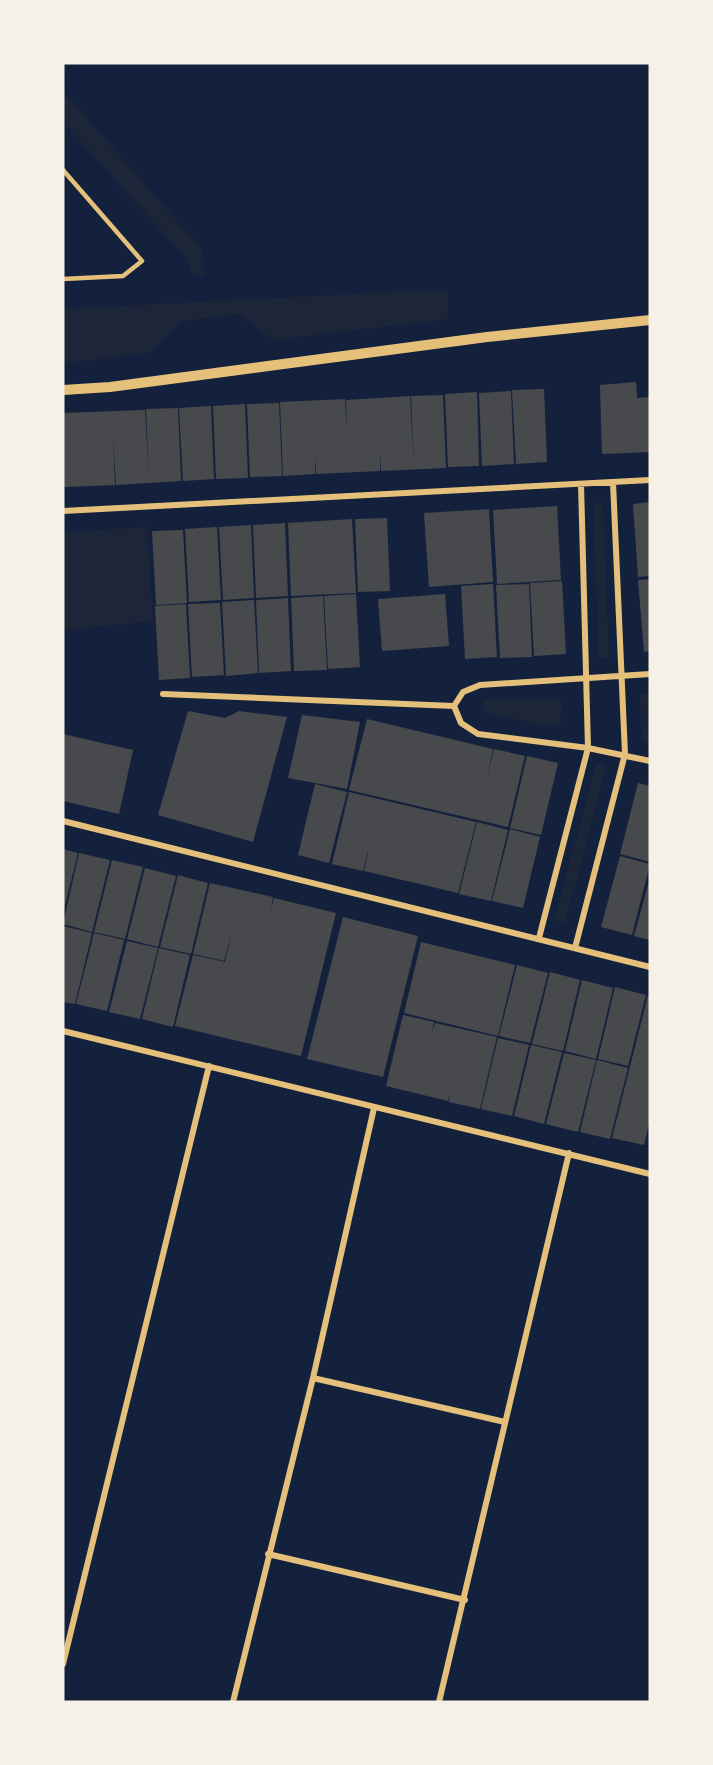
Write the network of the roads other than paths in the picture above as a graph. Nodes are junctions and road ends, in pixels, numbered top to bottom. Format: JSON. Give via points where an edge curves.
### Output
{"nodes":[{"id":1,"x":63,"y":170,"type":"edge"},
{"id":2,"x":63,"y":279,"type":"edge"},
{"id":3,"x":650,"y":320,"type":"edge"},
{"id":4,"x":63,"y":390,"type":"edge"},
{"id":5,"x":650,"y":480,"type":"edge"},
{"id":6,"x":613,"y":482,"type":"junction"},
{"id":7,"x":581,"y":484,"type":"junction"},
{"id":8,"x":63,"y":511,"type":"edge"},
{"id":9,"x":650,"y":674,"type":"edge"},
{"id":10,"x":622,"y":676,"type":"junction"},
{"id":11,"x":587,"y":677,"type":"junction"},
{"id":12,"x":163,"y":694,"type":"dead end"},
{"id":13,"x":454,"y":706,"type":"junction"},
{"id":14,"x":588,"y":748,"type":"junction"},
{"id":15,"x":625,"y":754,"type":"junction"},
{"id":16,"x":650,"y":760,"type":"edge"},
{"id":17,"x":63,"y":821,"type":"edge"},
{"id":18,"x":539,"y":938,"type":"junction"},
{"id":19,"x":575,"y":948,"type":"junction"},
{"id":20,"x":650,"y":967,"type":"edge"},
{"id":21,"x":63,"y":1031,"type":"edge"},
{"id":22,"x":209,"y":1066,"type":"junction"},
{"id":23,"x":374,"y":1108,"type":"junction"},
{"id":24,"x":569,"y":1153,"type":"junction"},
{"id":25,"x":650,"y":1174,"type":"edge"},
{"id":26,"x":313,"y":1378,"type":"junction"},
{"id":27,"x":505,"y":1422,"type":"junction"},
{"id":28,"x":268,"y":1554,"type":"junction"},
{"id":29,"x":465,"y":1600,"type":"junction"},
{"id":30,"x":63,"y":1664,"type":"edge"},
{"id":31,"x":233,"y":1702,"type":"edge"},
{"id":32,"x":439,"y":1702,"type":"edge"}],
"edges":[{"from":1,"to":2,"type":"lane","via":[[142,261],[123,276]]},
{"from":3,"to":4,"type":"street","via":[[487,337],[122,386]]},
{"from":5,"to":6,"type":"street"},
{"from":6,"to":7,"type":"street"},
{"from":6,"to":10,"type":"street"},
{"from":7,"to":8,"type":"street"},
{"from":7,"to":11,"type":"street"},
{"from":9,"to":10,"type":"street"},
{"from":10,"to":11,"type":"street"},
{"from":10,"to":15,"type":"street"},
{"from":11,"to":13,"type":"street","via":[[480,685],[463,692]]},
{"from":11,"to":14,"type":"street"},
{"from":12,"to":13,"type":"street"},
{"from":13,"to":14,"type":"street","via":[[461,723],[478,734]]},
{"from":14,"to":15,"type":"street"},
{"from":14,"to":18,"type":"street"},
{"from":15,"to":16,"type":"street"},
{"from":15,"to":19,"type":"street"},
{"from":17,"to":18,"type":"street"},
{"from":18,"to":19,"type":"street"},
{"from":19,"to":20,"type":"street"},
{"from":21,"to":22,"type":"street"},
{"from":22,"to":23,"type":"street"},
{"from":22,"to":30,"type":"street"},
{"from":23,"to":24,"type":"street"},
{"from":23,"to":26,"type":"street"},
{"from":24,"to":25,"type":"street"},
{"from":24,"to":27,"type":"street"},
{"from":26,"to":27,"type":"street"},
{"from":26,"to":28,"type":"street"},
{"from":27,"to":29,"type":"street"},
{"from":28,"to":29,"type":"street"},
{"from":28,"to":31,"type":"street"},
{"from":29,"to":32,"type":"street"}]}
